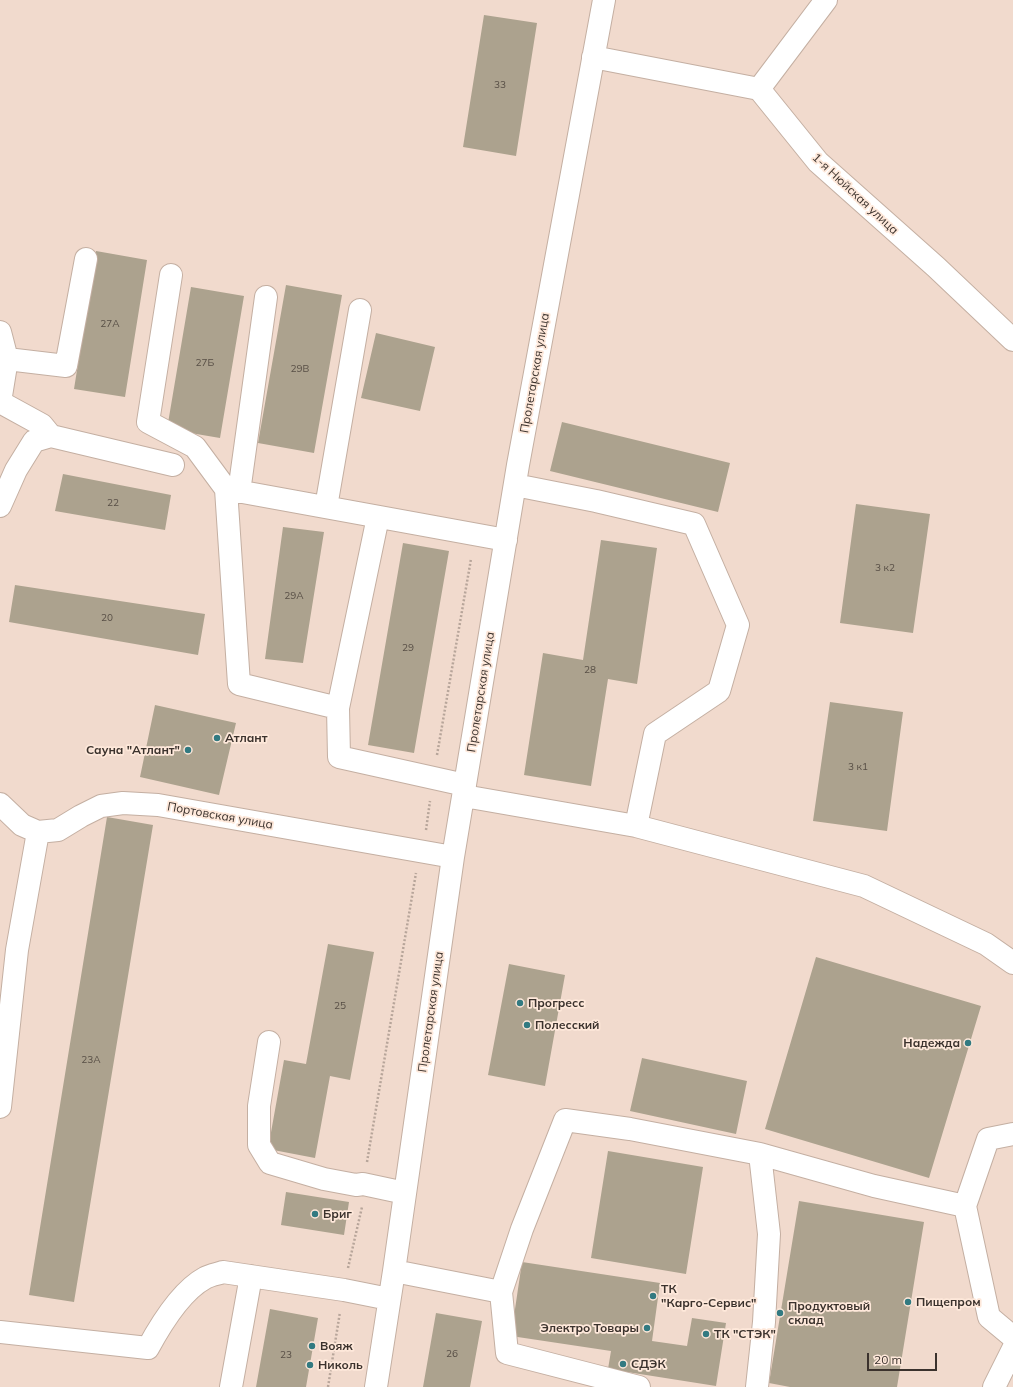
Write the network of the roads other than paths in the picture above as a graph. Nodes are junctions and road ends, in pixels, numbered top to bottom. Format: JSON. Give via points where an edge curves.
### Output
{"nodes":[{"id":1,"x":601,"y":0,"type":"edge"},
{"id":2,"x":826,"y":0,"type":"edge"},
{"id":3,"x":593,"y":57,"type":"junction"},
{"id":4,"x":759,"y":89,"type":"junction"},
{"id":5,"x":86,"y":260,"type":"dead end"},
{"id":6,"x":170,"y":275,"type":"dead end"},
{"id":7,"x":266,"y":297,"type":"dead end"},
{"id":8,"x":360,"y":310,"type":"dead end"},
{"id":9,"x":0,"y":332,"type":"edge"},
{"id":10,"x":1013,"y":340,"type":"edge"},
{"id":11,"x":7,"y":359,"type":"junction"},
{"id":12,"x":0,"y":402,"type":"edge"},
{"id":13,"x":51,"y":436,"type":"junction"},
{"id":14,"x":173,"y":465,"type":"dead end"},
{"id":15,"x":515,"y":485,"type":"junction"},
{"id":16,"x":233,"y":490,"type":"junction"},
{"id":17,"x":0,"y":506,"type":"edge"},
{"id":18,"x":326,"y":507,"type":"junction"},
{"id":19,"x":378,"y":517,"type":"junction"},
{"id":20,"x":506,"y":540,"type":"junction"},
{"id":21,"x":338,"y":708,"type":"junction"},
{"id":22,"x":464,"y":791,"type":"junction"},
{"id":23,"x":0,"y":804,"type":"edge"},
{"id":24,"x":636,"y":826,"type":"junction"},
{"id":25,"x":38,"y":832,"type":"junction"},
{"id":26,"x":453,"y":858,"type":"junction"},
{"id":27,"x":1013,"y":963,"type":"edge"},
{"id":28,"x":269,"y":1042,"type":"dead end"},
{"id":29,"x":0,"y":1107,"type":"edge"},
{"id":30,"x":1013,"y":1134,"type":"edge"},
{"id":31,"x":760,"y":1154,"type":"junction"},
{"id":32,"x":405,"y":1193,"type":"junction"},
{"id":33,"x":965,"y":1206,"type":"junction"},
{"id":34,"x":394,"y":1271,"type":"junction"},
{"id":35,"x":250,"y":1276,"type":"junction"},
{"id":36,"x":501,"y":1292,"type":"junction"},
{"id":37,"x":389,"y":1299,"type":"junction"},
{"id":38,"x":0,"y":1332,"type":"edge"},
{"id":39,"x":1013,"y":1337,"type":"edge"},
{"id":40,"x":1013,"y":1349,"type":"edge"},
{"id":41,"x":231,"y":1387,"type":"edge"},
{"id":42,"x":376,"y":1387,"type":"edge"},
{"id":43,"x":639,"y":1387,"type":"edge"},
{"id":44,"x":757,"y":1387,"type":"edge"},
{"id":45,"x":994,"y":1387,"type":"edge"}],
"edges":[{"from":1,"to":3,"type":"street","name":"Пролетарская улица"},
{"from":2,"to":4,"type":"street"},
{"from":3,"to":4,"type":"street"},
{"from":3,"to":15,"type":"street","name":"Пролетарская улица"},
{"from":4,"to":10,"type":"street","name":"1-я Нюйская улица","via":[[818,162],[936,267]]},
{"from":5,"to":11,"type":"street","via":[[66,366]]},
{"from":6,"to":16,"type":"street","via":[[148,422],[195,447]]},
{"from":7,"to":16,"type":"street"},
{"from":8,"to":18,"type":"street"},
{"from":9,"to":11,"type":"street"},
{"from":11,"to":12,"type":"street"},
{"from":12,"to":13,"type":"street","via":[[42,425]]},
{"from":13,"to":14,"type":"street"},
{"from":13,"to":17,"type":"street","via":[[34,441],[16,470]]},
{"from":15,"to":20,"type":"street","name":"Пролетарская улица"},
{"from":15,"to":24,"type":"street","via":[[694,524],[738,625],[719,691],[655,734]]},
{"from":16,"to":18,"type":"street"},
{"from":16,"to":21,"type":"street","via":[[239,684]]},
{"from":18,"to":19,"type":"street"},
{"from":19,"to":20,"type":"street"},
{"from":19,"to":21,"type":"street"},
{"from":20,"to":22,"type":"street","name":"Пролетарская улица"},
{"from":21,"to":22,"type":"street","via":[[339,756],[433,778]]},
{"from":22,"to":24,"type":"street"},
{"from":22,"to":26,"type":"street","name":"Пролетарская улица"},
{"from":23,"to":25,"type":"street","via":[[22,825]]},
{"from":24,"to":27,"type":"street","via":[[864,886],[986,944]]},
{"from":25,"to":26,"type":"street","name":"Портовская улица","via":[[58,830],[101,806],[123,803],[158,805]]},
{"from":25,"to":29,"type":"street","via":[[17,950]]},
{"from":26,"to":32,"type":"street","name":"Пролетарская улица"},
{"from":28,"to":32,"type":"street","via":[[259,1106],[259,1145],[270,1163],[324,1179]]},
{"from":30,"to":33,"type":"street","via":[[988,1139]]},
{"from":31,"to":33,"type":"street","via":[[874,1186]]},
{"from":31,"to":36,"type":"street","via":[[630,1129],[565,1120],[522,1229]]},
{"from":31,"to":44,"type":"street","via":[[769,1234]]},
{"from":32,"to":34,"type":"street","name":"Пролетарская улица"},
{"from":33,"to":39,"type":"street","via":[[989,1317]]},
{"from":34,"to":36,"type":"street"},
{"from":34,"to":37,"type":"street","name":"Пролетарская улица"},
{"from":35,"to":37,"type":"street"},
{"from":35,"to":38,"type":"street","via":[[223,1272],[205,1278],[182,1296],[148,1348]]},
{"from":35,"to":41,"type":"street"},
{"from":36,"to":43,"type":"street","via":[[507,1353]]},
{"from":37,"to":42,"type":"street","name":"Пролетарская улица"},
{"from":40,"to":45,"type":"street"}]}
